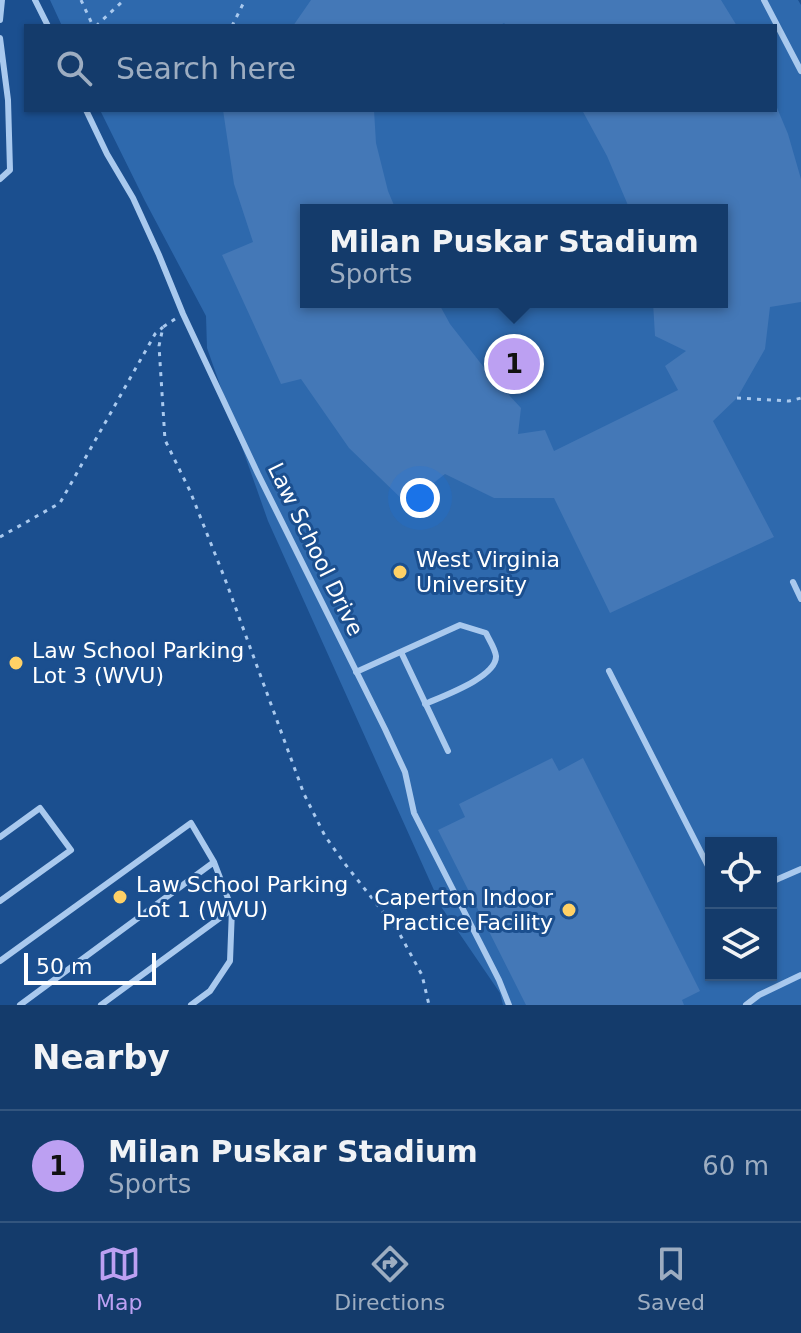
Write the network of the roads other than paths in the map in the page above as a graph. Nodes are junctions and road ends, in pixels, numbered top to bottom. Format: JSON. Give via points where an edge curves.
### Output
{"nodes":[{"id":1,"x":2,"y":0,"type":"edge"},
{"id":2,"x":35,"y":0,"type":"edge"},
{"id":3,"x":764,"y":0,"type":"edge"},
{"id":4,"x":0,"y":20,"type":"edge"},
{"id":5,"x":47,"y":24,"type":"edge"},
{"id":6,"x":777,"y":24,"type":"edge"},
{"id":7,"x":777,"y":25,"type":"edge"},
{"id":8,"x":0,"y":38,"type":"edge"},
{"id":9,"x":801,"y":71,"type":"edge"},
{"id":10,"x":87,"y":112,"type":"edge"},
{"id":11,"x":0,"y":179,"type":"edge"},
{"id":12,"x":793,"y":582,"type":"dead end"},
{"id":13,"x":801,"y":599,"type":"edge"},
{"id":14,"x":401,"y":652,"type":"junction"},
{"id":15,"x":609,"y":671,"type":"dead end"},
{"id":16,"x":356,"y":672,"type":"junction"},
{"id":17,"x":425,"y":704,"type":"junction"},
{"id":18,"x":448,"y":751,"type":"dead end"},
{"id":19,"x":0,"y":837,"type":"edge"},
{"id":20,"x":705,"y":860,"type":"edge"},
{"id":21,"x":214,"y":862,"type":"junction"},
{"id":22,"x":801,"y":869,"type":"edge"},
{"id":23,"x":777,"y":879,"type":"edge"},
{"id":24,"x":0,"y":901,"type":"edge"},
{"id":25,"x":232,"y":909,"type":"junction"},
{"id":26,"x":0,"y":961,"type":"edge"},
{"id":27,"x":801,"y":975,"type":"edge"},
{"id":28,"x":20,"y":1005,"type":"edge"},
{"id":29,"x":101,"y":1005,"type":"edge"},
{"id":30,"x":191,"y":1005,"type":"edge"},
{"id":31,"x":509,"y":1005,"type":"edge"},
{"id":32,"x":746,"y":1005,"type":"edge"}],
"edges":[{"from":1,"to":4,"type":"lane"},
{"from":2,"to":5,"type":"lane"},
{"from":3,"to":6,"type":"lane"},
{"from":7,"to":9,"type":"lane"},
{"from":8,"to":11,"type":"lane","via":[[10,170]]},
{"from":10,"to":16,"type":"lane","name":"Law School Drive","via":[[133,198],[258,474]]},
{"from":12,"to":13,"type":"lane"},
{"from":14,"to":16,"type":"lane"},
{"from":14,"to":17,"type":"lane"},
{"from":14,"to":17,"type":"lane","via":[[460,625],[486,633],[496,653],[485,675]]},
{"from":15,"to":20,"type":"lane"},
{"from":16,"to":31,"type":"lane","name":"Law School Drive","via":[[405,772],[414,813]]},
{"from":17,"to":18,"type":"lane"},
{"from":19,"to":24,"type":"lane","via":[[40,808],[71,850]]},
{"from":21,"to":25,"type":"lane"},
{"from":21,"to":26,"type":"lane","via":[[191,823]]},
{"from":21,"to":28,"type":"lane"},
{"from":22,"to":23,"type":"lane"},
{"from":25,"to":29,"type":"lane"},
{"from":25,"to":30,"type":"lane","via":[[230,961],[210,991]]},
{"from":27,"to":32,"type":"lane"}]}
